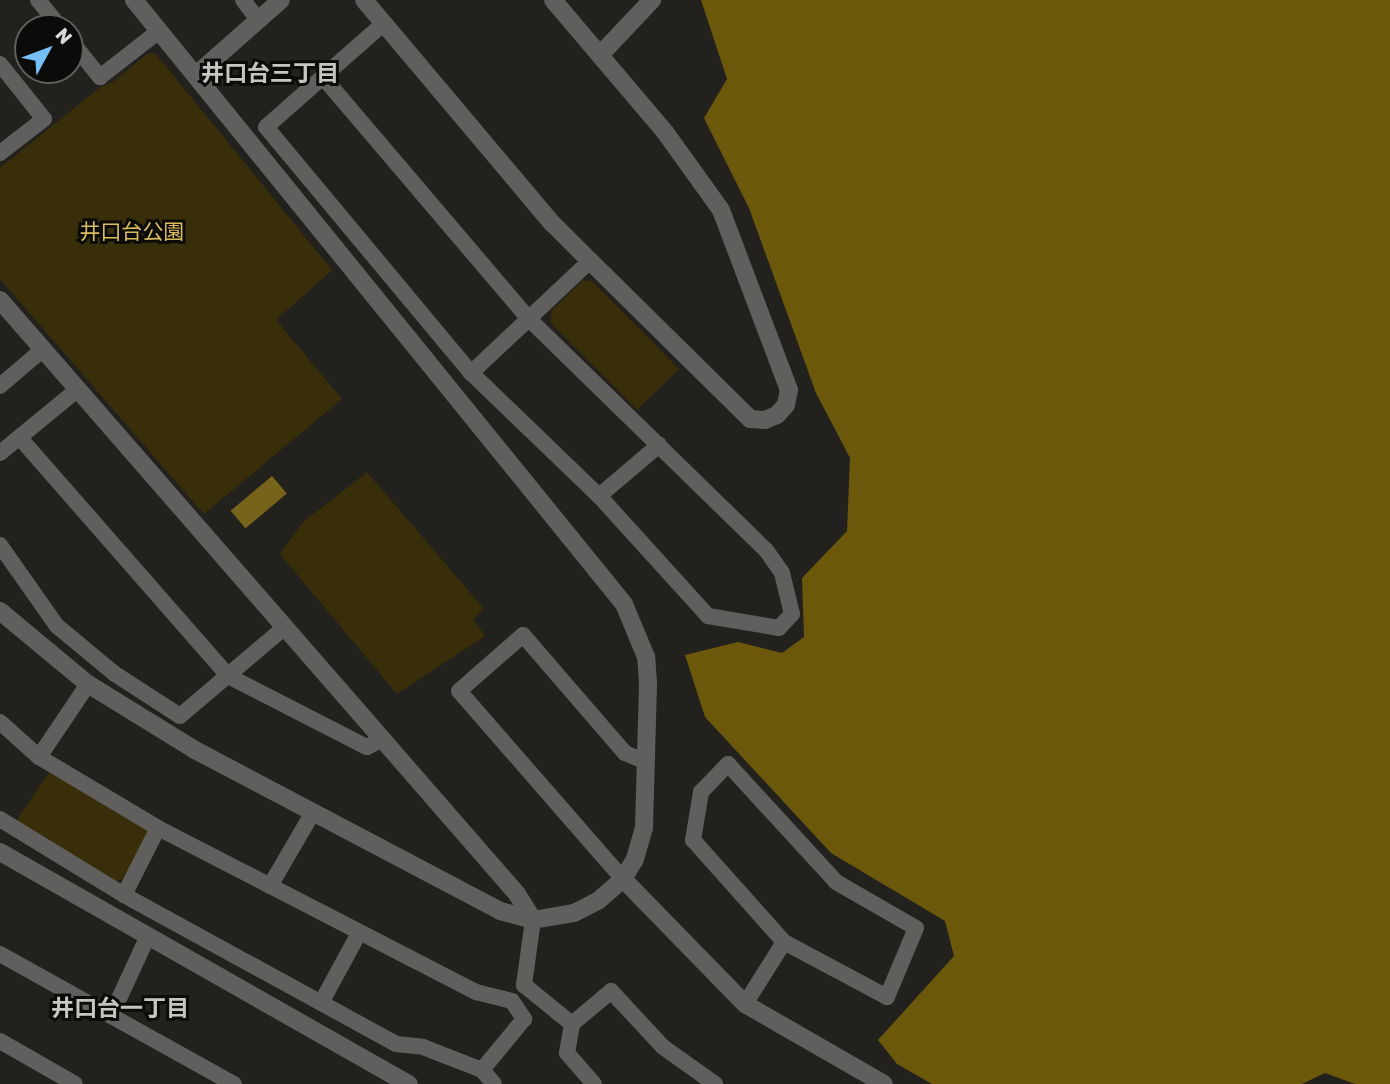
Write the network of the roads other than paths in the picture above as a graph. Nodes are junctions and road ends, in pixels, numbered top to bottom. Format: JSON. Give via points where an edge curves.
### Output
{"nodes":[{"id":1,"x":38,"y":0,"type":"edge"},
{"id":2,"x":134,"y":0,"type":"edge"},
{"id":3,"x":243,"y":0,"type":"edge"},
{"id":4,"x":281,"y":0,"type":"edge"},
{"id":5,"x":364,"y":0,"type":"edge"},
{"id":6,"x":553,"y":0,"type":"edge"},
{"id":7,"x":652,"y":0,"type":"edge"},
{"id":8,"x":50,"y":14,"type":"edge"},
{"id":9,"x":258,"y":20,"type":"junction"},
{"id":10,"x":384,"y":23,"type":"junction"},
{"id":11,"x":159,"y":31,"type":"junction"},
{"id":12,"x":600,"y":55,"type":"junction"},
{"id":13,"x":84,"y":57,"type":"edge"},
{"id":14,"x":0,"y":64,"type":"edge"},
{"id":15,"x":196,"y":75,"type":"junction"},
{"id":16,"x":323,"y":77,"type":"junction"},
{"id":17,"x":0,"y":153,"type":"edge"},
{"id":18,"x":590,"y":261,"type":"junction"},
{"id":19,"x":0,"y":300,"type":"edge"},
{"id":20,"x":528,"y":318,"type":"junction"},
{"id":21,"x":43,"y":350,"type":"junction"},
{"id":22,"x":471,"y":373,"type":"junction"},
{"id":23,"x":0,"y":386,"type":"edge"},
{"id":24,"x":77,"y":390,"type":"junction"},
{"id":25,"x":20,"y":438,"type":"junction"},
{"id":26,"x":659,"y":445,"type":"junction"},
{"id":27,"x":0,"y":453,"type":"edge"},
{"id":28,"x":598,"y":496,"type":"junction"},
{"id":29,"x":0,"y":545,"type":"edge"},
{"id":30,"x":0,"y":611,"type":"edge"},
{"id":31,"x":285,"y":627,"type":"junction"},
{"id":32,"x":228,"y":676,"type":"junction"},
{"id":33,"x":88,"y":684,"type":"junction"},
{"id":34,"x":0,"y":722,"type":"edge"},
{"id":35,"x":383,"y":739,"type":"junction"},
{"id":36,"x":38,"y":757,"type":"junction"},
{"id":37,"x":646,"y":762,"type":"junction"},
{"id":38,"x":313,"y":813,"type":"junction"},
{"id":39,"x":0,"y":819,"type":"edge"},
{"id":40,"x":158,"y":828,"type":"junction"},
{"id":41,"x":0,"y":852,"type":"edge"},
{"id":42,"x":623,"y":879,"type":"junction"},
{"id":43,"x":270,"y":886,"type":"junction"},
{"id":44,"x":124,"y":895,"type":"junction"},
{"id":45,"x":533,"y":920,"type":"junction"},
{"id":46,"x":359,"y":933,"type":"junction"},
{"id":47,"x":147,"y":938,"type":"junction"},
{"id":48,"x":784,"y":942,"type":"junction"},
{"id":49,"x":0,"y":954,"type":"edge"},
{"id":50,"x":321,"y":1003,"type":"junction"},
{"id":51,"x":744,"y":1004,"type":"junction"},
{"id":52,"x":111,"y":1016,"type":"junction"},
{"id":53,"x":572,"y":1024,"type":"junction"},
{"id":54,"x":0,"y":1041,"type":"edge"},
{"id":55,"x":482,"y":1070,"type":"junction"},
{"id":56,"x":75,"y":1084,"type":"edge"},
{"id":57,"x":234,"y":1084,"type":"edge"},
{"id":58,"x":408,"y":1084,"type":"edge"},
{"id":59,"x":494,"y":1084,"type":"edge"},
{"id":60,"x":594,"y":1084,"type":"edge"},
{"id":61,"x":715,"y":1084,"type":"edge"},
{"id":62,"x":884,"y":1084,"type":"edge"}],
"edges":[{"from":1,"to":8,"type":"street"},
{"from":2,"to":11,"type":"street"},
{"from":3,"to":9,"type":"street"},
{"from":4,"to":9,"type":"street"},
{"from":5,"to":10,"type":"street"},
{"from":6,"to":12,"type":"street"},
{"from":7,"to":12,"type":"street"},
{"from":9,"to":15,"type":"street"},
{"from":10,"to":16,"type":"street"},
{"from":10,"to":18,"type":"street","via":[[552,223]]},
{"from":11,"to":13,"type":"street","via":[[100,77]]},
{"from":11,"to":15,"type":"street"},
{"from":12,"to":18,"type":"street","via":[[665,132],[721,210],[779,358],[789,390],[786,405],[765,420],[750,419]]},
{"from":14,"to":17,"type":"street","via":[[44,119]]},
{"from":15,"to":37,"type":"street","via":[[624,604],[646,657]]},
{"from":16,"to":20,"type":"street"},
{"from":16,"to":22,"type":"street","via":[[266,127]]},
{"from":18,"to":20,"type":"street"},
{"from":19,"to":21,"type":"street"},
{"from":20,"to":22,"type":"street"},
{"from":20,"to":26,"type":"street"},
{"from":21,"to":23,"type":"street"},
{"from":21,"to":24,"type":"street"},
{"from":22,"to":28,"type":"street"},
{"from":24,"to":25,"type":"street"},
{"from":24,"to":31,"type":"street"},
{"from":25,"to":27,"type":"street"},
{"from":25,"to":32,"type":"street"},
{"from":26,"to":28,"type":"street"},
{"from":26,"to":28,"type":"street","via":[[766,550],[782,573],[792,614],[779,628],[708,616]]},
{"from":29,"to":32,"type":"street","via":[[57,626],[115,674],[180,716]]},
{"from":30,"to":33,"type":"street"},
{"from":31,"to":32,"type":"street"},
{"from":31,"to":35,"type":"street"},
{"from":32,"to":35,"type":"street","via":[[367,747]]},
{"from":33,"to":36,"type":"street"},
{"from":33,"to":38,"type":"street","via":[[195,750]]},
{"from":34,"to":36,"type":"street"},
{"from":35,"to":45,"type":"street","via":[[517,894]]},
{"from":36,"to":40,"type":"street"},
{"from":37,"to":42,"type":"street","via":[[644,828]]},
{"from":37,"to":42,"type":"street","via":[[625,753],[523,635],[459,691]]},
{"from":38,"to":43,"type":"street"},
{"from":38,"to":45,"type":"street","via":[[500,911]]},
{"from":39,"to":44,"type":"street"},
{"from":40,"to":43,"type":"street"},
{"from":40,"to":44,"type":"street"},
{"from":41,"to":47,"type":"street"},
{"from":42,"to":45,"type":"street","via":[[599,900],[573,913]]},
{"from":42,"to":51,"type":"street"},
{"from":43,"to":46,"type":"street"},
{"from":44,"to":50,"type":"street"},
{"from":45,"to":53,"type":"street","via":[[524,985]]},
{"from":46,"to":50,"type":"street"},
{"from":46,"to":55,"type":"street","via":[[476,992],[512,1001],[524,1019]]},
{"from":47,"to":52,"type":"street"},
{"from":47,"to":58,"type":"street"},
{"from":48,"to":48,"type":"street","via":[[693,840],[701,792],[728,764],[836,882],[916,928],[887,997]]},
{"from":48,"to":51,"type":"street"},
{"from":49,"to":52,"type":"street"},
{"from":50,"to":55,"type":"street","via":[[396,1044],[423,1046]]},
{"from":51,"to":62,"type":"street"},
{"from":52,"to":57,"type":"street"},
{"from":53,"to":60,"type":"street","via":[[567,1053]]},
{"from":53,"to":61,"type":"street","via":[[611,991],[663,1047]]},
{"from":54,"to":56,"type":"street"},
{"from":55,"to":59,"type":"street"}]}
